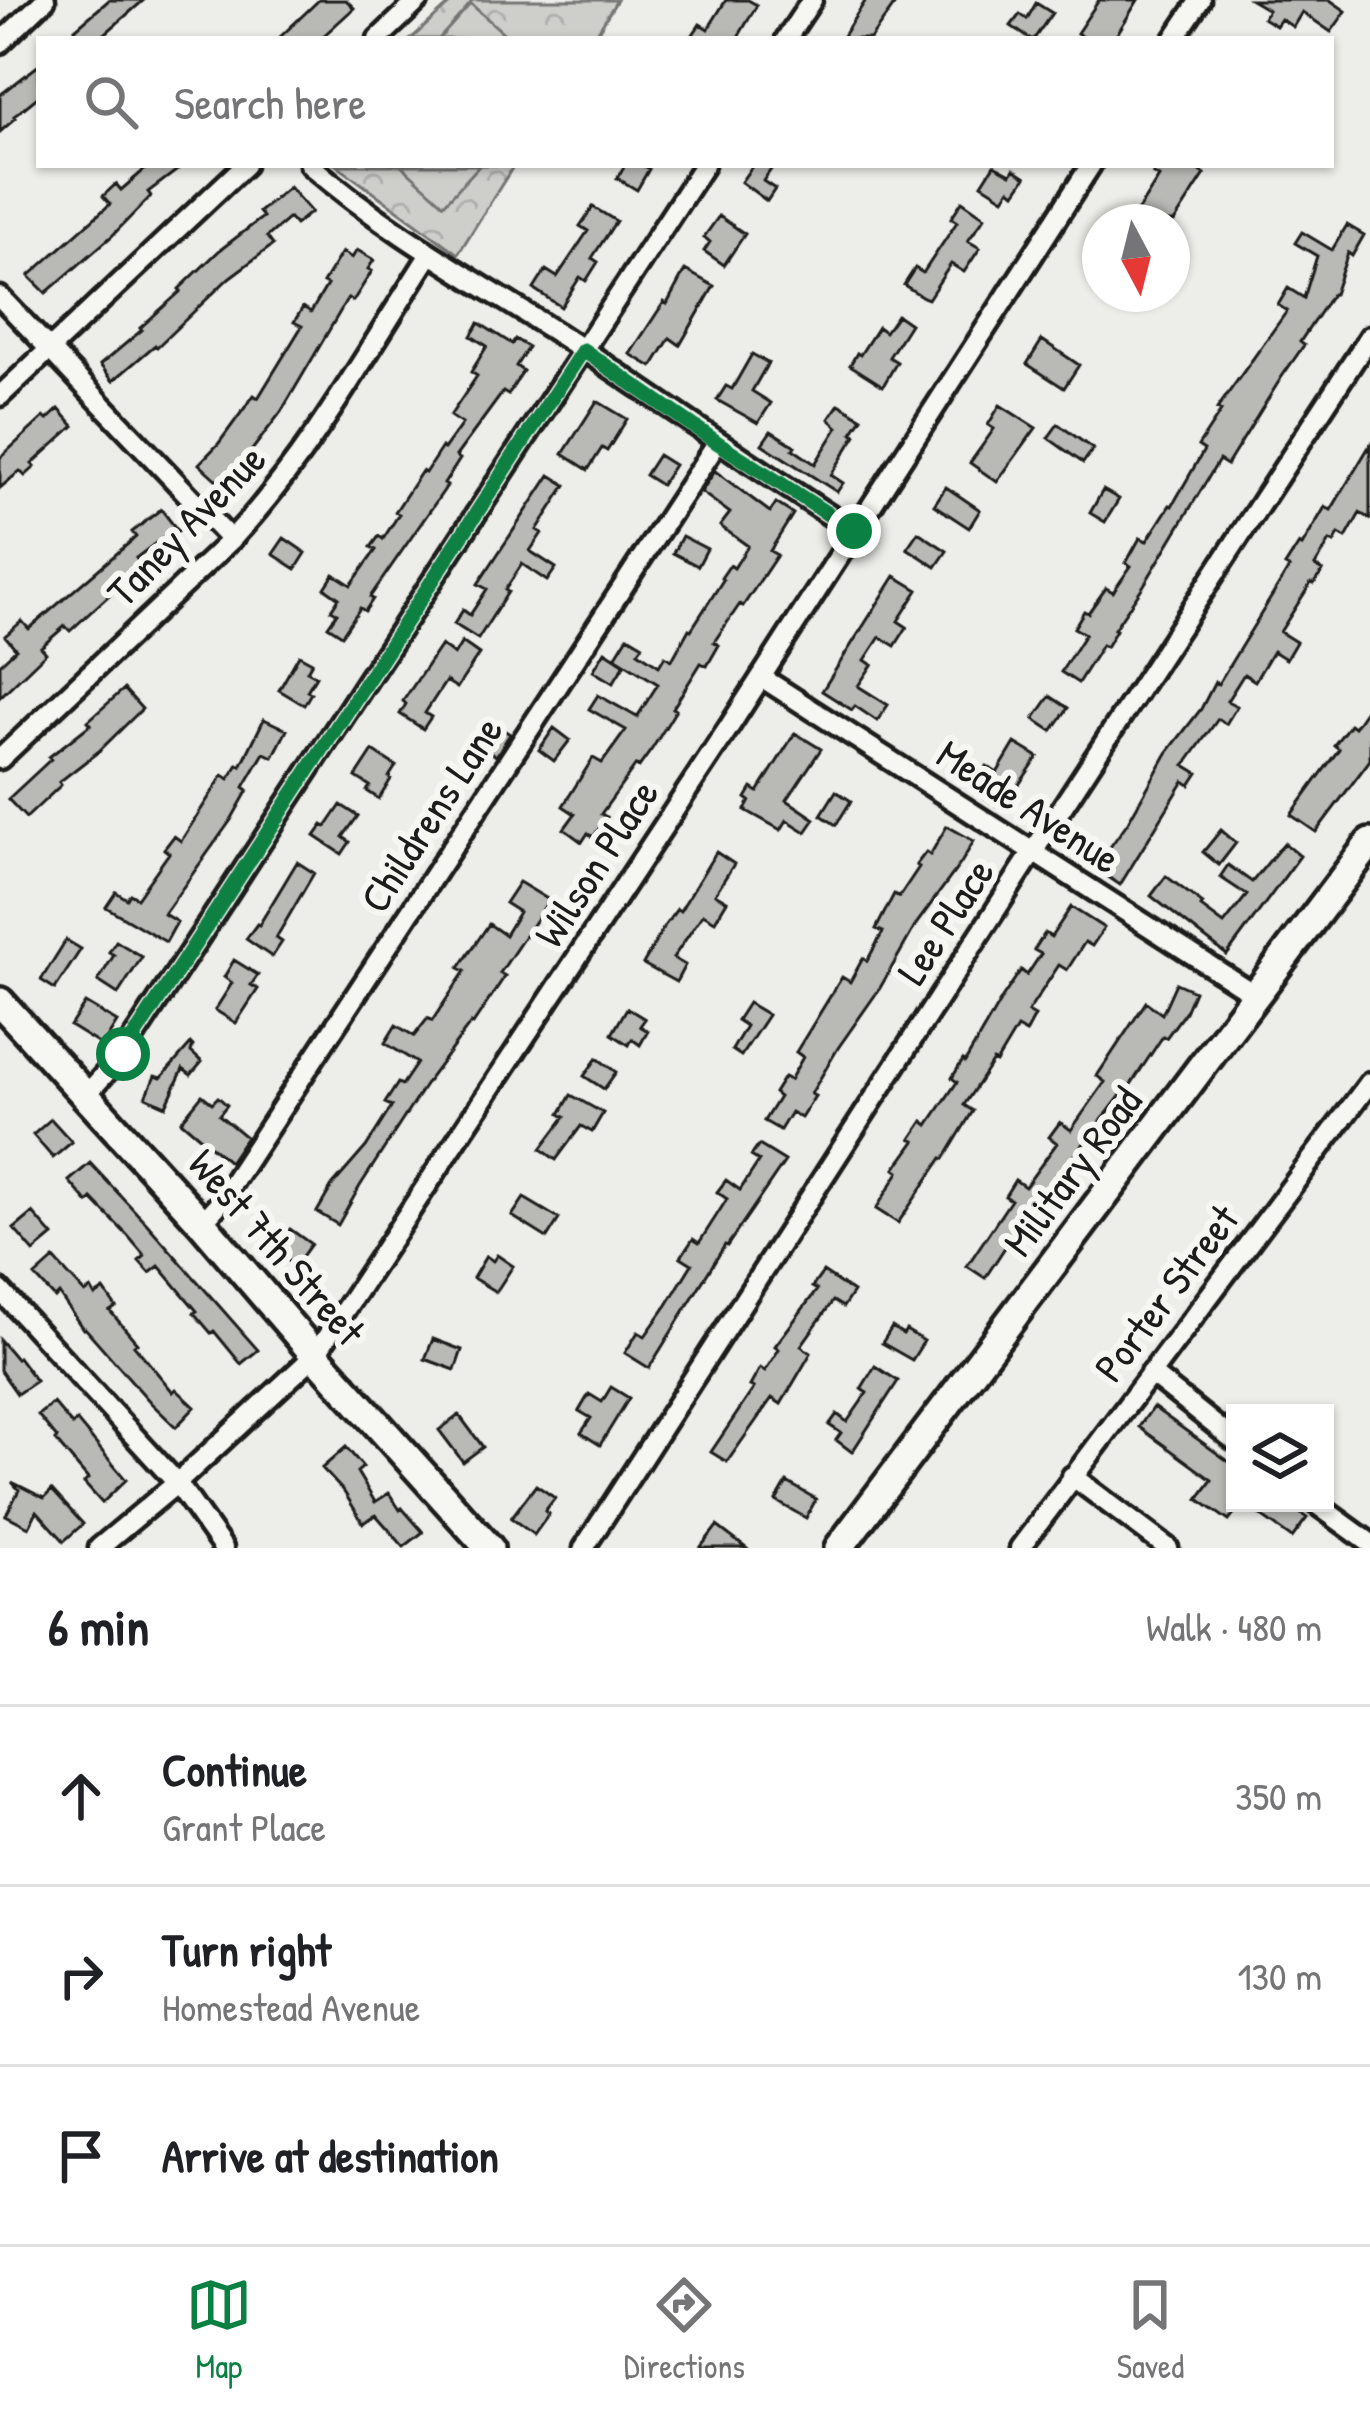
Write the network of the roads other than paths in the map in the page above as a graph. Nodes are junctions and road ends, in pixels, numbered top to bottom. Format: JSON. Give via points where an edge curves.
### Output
{"nodes":[{"id":1,"x":45,"y":0,"type":"edge"},
{"id":2,"x":419,"y":0,"type":"edge"},
{"id":3,"x":812,"y":0,"type":"edge"},
{"id":4,"x":1200,"y":0,"type":"edge"},
{"id":5,"x":397,"y":9,"type":"edge"},
{"id":6,"x":380,"y":36,"type":"edge"},
{"id":7,"x":788,"y":36,"type":"edge"},
{"id":8,"x":1176,"y":36,"type":"edge"},
{"id":9,"x":0,"y":43,"type":"edge"},
{"id":10,"x":242,"y":168,"type":"edge"},
{"id":11,"x":314,"y":168,"type":"edge"},
{"id":12,"x":702,"y":168,"type":"edge"},
{"id":13,"x":1089,"y":168,"type":"edge"},
{"id":14,"x":430,"y":254,"type":"junction"},
{"id":15,"x":0,"y":297,"type":"edge"},
{"id":16,"x":1370,"y":336,"type":"edge"},
{"id":17,"x":50,"y":349,"type":"junction"},
{"id":18,"x":583,"y":350,"type":"junction"},
{"id":19,"x":0,"y":396,"type":"edge"},
{"id":20,"x":718,"y":443,"type":"junction"},
{"id":21,"x":854,"y":531,"type":"junction"},
{"id":22,"x":231,"y":540,"type":"junction"},
{"id":23,"x":761,"y":677,"type":"junction"},
{"id":24,"x":0,"y":759,"type":"edge"},
{"id":25,"x":1370,"y":842,"type":"edge"},
{"id":26,"x":1033,"y":852,"type":"junction"},
{"id":27,"x":1257,"y":996,"type":"junction"},
{"id":28,"x":0,"y":1002,"type":"edge"},
{"id":29,"x":1370,"y":1082,"type":"edge"},
{"id":30,"x":85,"y":1096,"type":"junction"},
{"id":31,"x":202,"y":1223,"type":"junction"},
{"id":32,"x":0,"y":1290,"type":"edge"},
{"id":33,"x":315,"y":1355,"type":"junction"},
{"id":34,"x":1150,"y":1373,"type":"junction"},
{"id":35,"x":1226,"y":1434,"type":"edge"},
{"id":36,"x":1072,"y":1476,"type":"junction"},
{"id":37,"x":177,"y":1483,"type":"junction"},
{"id":38,"x":1327,"y":1512,"type":"edge"},
{"id":39,"x":1370,"y":1543,"type":"edge"},
{"id":40,"x":99,"y":1548,"type":"edge"},
{"id":41,"x":224,"y":1548,"type":"edge"},
{"id":42,"x":489,"y":1548,"type":"edge"},
{"id":43,"x":584,"y":1548,"type":"edge"},
{"id":44,"x":839,"y":1548,"type":"edge"},
{"id":45,"x":1020,"y":1548,"type":"edge"},
{"id":46,"x":1168,"y":1548,"type":"edge"}],
"edges":[{"from":1,"to":9,"type":"street"},
{"from":2,"to":5,"type":"street"},
{"from":3,"to":7,"type":"street"},
{"from":4,"to":8,"type":"street"},
{"from":5,"to":6,"type":"street"},
{"from":10,"to":17,"type":"street"},
{"from":11,"to":14,"type":"street"},
{"from":12,"to":18,"type":"street"},
{"from":13,"to":21,"type":"street","name":"Wilson Place"},
{"from":14,"to":18,"type":"street"},
{"from":14,"to":22,"type":"street","name":"Taney Avenue","via":[[301,456]]},
{"from":15,"to":17,"type":"street"},
{"from":16,"to":26,"type":"street","name":"Lee Place"},
{"from":17,"to":19,"type":"street"},
{"from":17,"to":22,"type":"street"},
{"from":18,"to":20,"type":"street"},
{"from":18,"to":30,"type":"street","via":[[123,1054]]},
{"from":20,"to":21,"type":"street"},
{"from":20,"to":31,"type":"street","name":"Childrens Lane"},
{"from":21,"to":23,"type":"street","name":"Wilson Place"},
{"from":22,"to":24,"type":"street","name":"Taney Avenue"},
{"from":23,"to":26,"type":"street","name":"Meade Avenue"},
{"from":23,"to":33,"type":"street","name":"Wilson Place"},
{"from":25,"to":27,"type":"street","name":"Military Road"},
{"from":26,"to":27,"type":"street","name":"Meade Avenue"},
{"from":26,"to":43,"type":"street","name":"Lee Place"},
{"from":27,"to":44,"type":"street","name":"Military Road"},
{"from":28,"to":30,"type":"street","name":"West 7th Street"},
{"from":29,"to":34,"type":"street","name":"Porter Street"},
{"from":30,"to":31,"type":"street","name":"West 7th Street"},
{"from":31,"to":33,"type":"street","name":"West 7th Street"},
{"from":32,"to":37,"type":"street"},
{"from":33,"to":37,"type":"street","name":"Wilson Place"},
{"from":33,"to":42,"type":"street","name":"West 7th Street"},
{"from":34,"to":35,"type":"street"},
{"from":34,"to":36,"type":"street","name":"Porter Street"},
{"from":36,"to":45,"type":"street","name":"Porter Street"},
{"from":36,"to":46,"type":"street"},
{"from":37,"to":40,"type":"street","name":"Wilson Place"},
{"from":37,"to":41,"type":"street"},
{"from":38,"to":39,"type":"street"}]}
